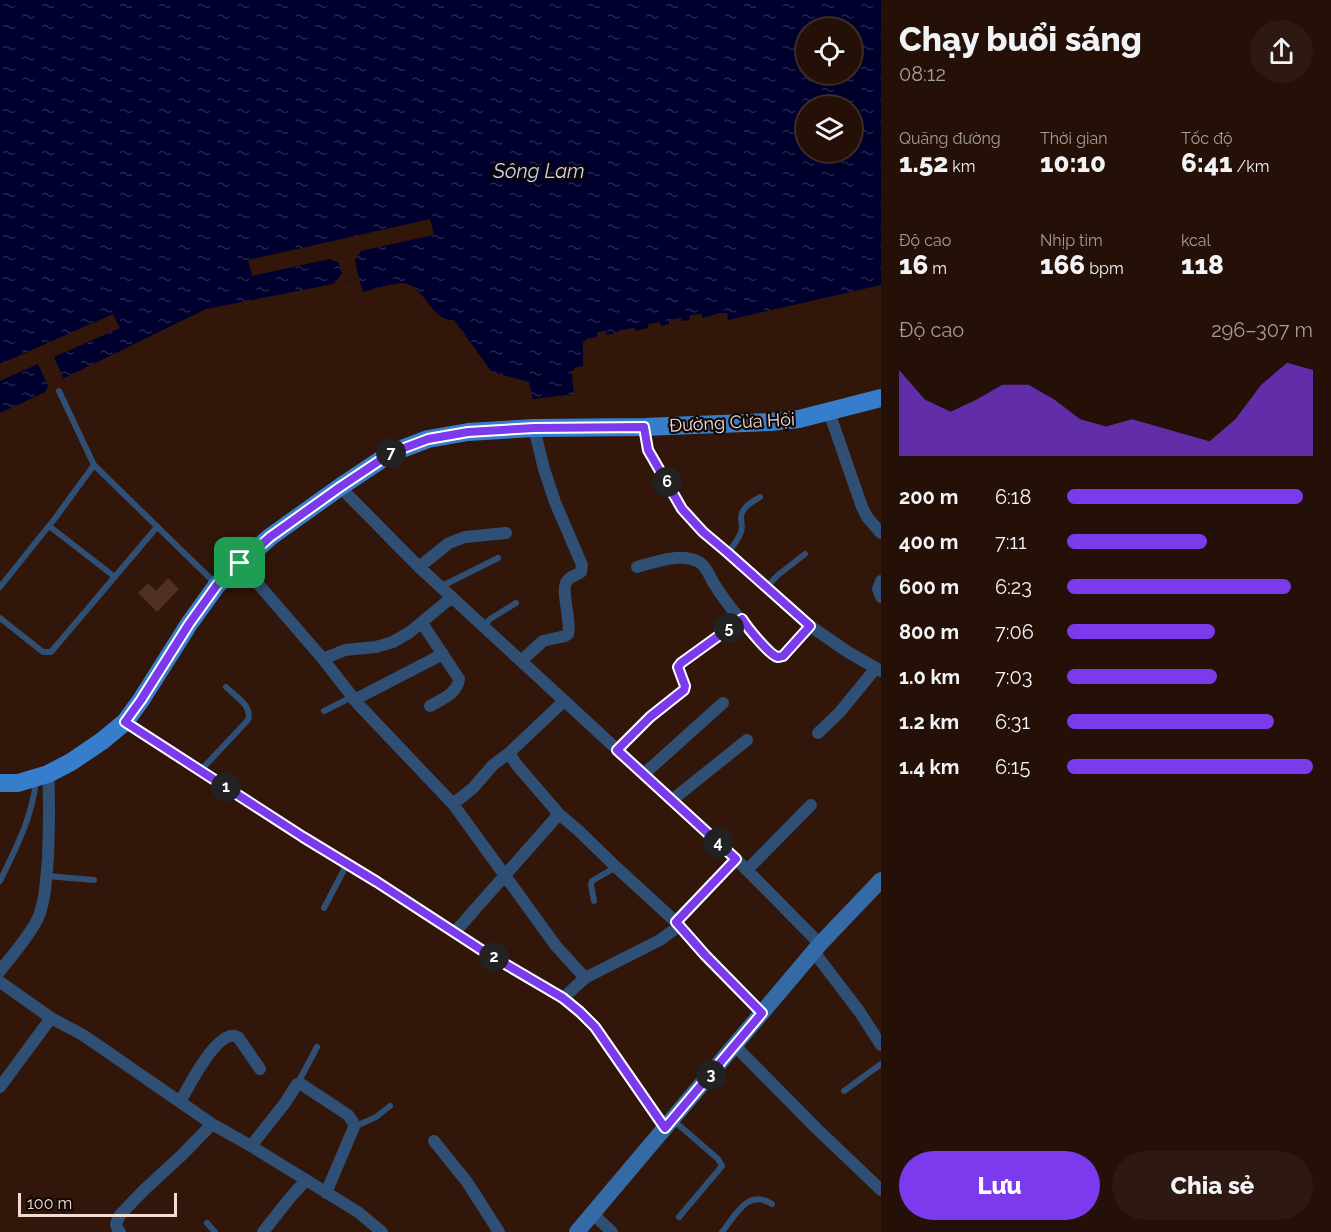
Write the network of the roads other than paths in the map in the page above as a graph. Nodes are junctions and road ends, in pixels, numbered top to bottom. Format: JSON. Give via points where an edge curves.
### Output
{"nodes":[{"id":1,"x":59,"y":391,"type":"dead end"},
{"id":2,"x":881,"y":398,"type":"edge"},
{"id":3,"x":829,"y":412,"type":"junction"},
{"id":4,"x":644,"y":427,"type":"junction"},
{"id":5,"x":539,"y":428,"type":"junction"},
{"id":6,"x":94,"y":465,"type":"junction"},
{"id":7,"x":340,"y":487,"type":"junction"},
{"id":8,"x":760,"y":497,"type":"dead end"},
{"id":9,"x":49,"y":526,"type":"junction"},
{"id":10,"x":157,"y":527,"type":"junction"},
{"id":11,"x":506,"y":532,"type":"dead end"},
{"id":12,"x":881,"y":533,"type":"edge"},
{"id":13,"x":728,"y":553,"type":"junction"},
{"id":14,"x":805,"y":554,"type":"dead end"},
{"id":15,"x":498,"y":558,"type":"dead end"},
{"id":16,"x":240,"y":563,"type":"junction"},
{"id":17,"x":418,"y":567,"type":"junction"},
{"id":18,"x":638,"y":567,"type":"dead end"},
{"id":19,"x":115,"y":577,"type":"junction"},
{"id":20,"x":881,"y":580,"type":"edge"},
{"id":21,"x":217,"y":585,"type":"junction"},
{"id":22,"x":440,"y":587,"type":"junction"},
{"id":23,"x":766,"y":587,"type":"junction"},
{"id":24,"x":0,"y":588,"type":"edge"},
{"id":25,"x":452,"y":597,"type":"junction"},
{"id":26,"x":881,"y":597,"type":"edge"},
{"id":27,"x":516,"y":603,"type":"dead end"},
{"id":28,"x":0,"y":618,"type":"edge"},
{"id":29,"x":742,"y":619,"type":"junction"},
{"id":30,"x":422,"y":623,"type":"junction"},
{"id":31,"x":810,"y":626,"type":"junction"},
{"id":32,"x":483,"y":627,"type":"junction"},
{"id":33,"x":443,"y":654,"type":"junction"},
{"id":34,"x":323,"y":659,"type":"junction"},
{"id":35,"x":521,"y":662,"type":"junction"},
{"id":36,"x":878,"y":669,"type":"edge"},
{"id":37,"x":225,"y":687,"type":"dead end"},
{"id":38,"x":353,"y":698,"type":"junction"},
{"id":39,"x":564,"y":701,"type":"junction"},
{"id":40,"x":723,"y":704,"type":"dead end"},
{"id":41,"x":430,"y":706,"type":"dead end"},
{"id":42,"x":324,"y":711,"type":"dead end"},
{"id":43,"x":119,"y":726,"type":"junction"},
{"id":44,"x":818,"y":733,"type":"dead end"},
{"id":45,"x":747,"y":740,"type":"dead end"},
{"id":46,"x":617,"y":750,"type":"junction"},
{"id":47,"x":509,"y":753,"type":"junction"},
{"id":48,"x":201,"y":770,"type":"junction"},
{"id":49,"x":644,"y":774,"type":"junction"},
{"id":50,"x":42,"y":776,"type":"junction"},
{"id":51,"x":0,"y":783,"type":"edge"},
{"id":52,"x":672,"y":800,"type":"junction"},
{"id":53,"x":453,"y":804,"type":"junction"},
{"id":54,"x":812,"y":805,"type":"dead end"},
{"id":55,"x":560,"y":814,"type":"junction"},
{"id":56,"x":736,"y":859,"type":"junction"},
{"id":57,"x":347,"y":864,"type":"junction"},
{"id":58,"x":616,"y":867,"type":"junction"},
{"id":59,"x":747,"y":870,"type":"junction"},
{"id":60,"x":46,"y":876,"type":"junction"},
{"id":61,"x":505,"y":876,"type":"junction"},
{"id":62,"x":94,"y":880,"type":"dead end"},
{"id":63,"x":881,"y":880,"type":"edge"},
{"id":64,"x":0,"y":881,"type":"edge"},
{"id":65,"x":594,"y":901,"type":"dead end"},
{"id":66,"x":324,"y":908,"type":"dead end"},
{"id":67,"x":678,"y":924,"type":"junction"},
{"id":68,"x":455,"y":932,"type":"junction"},
{"id":69,"x":817,"y":948,"type":"junction"},
{"id":70,"x":0,"y":971,"type":"edge"},
{"id":71,"x":585,"y":978,"type":"junction"},
{"id":72,"x":0,"y":982,"type":"edge"},
{"id":73,"x":563,"y":998,"type":"junction"},
{"id":74,"x":762,"y":1013,"type":"junction"},
{"id":75,"x":51,"y":1017,"type":"junction"},
{"id":76,"x":881,"y":1045,"type":"edge"},
{"id":77,"x":735,"y":1046,"type":"junction"},
{"id":78,"x":317,"y":1047,"type":"dead end"},
{"id":79,"x":881,"y":1064,"type":"edge"},
{"id":80,"x":260,"y":1069,"type":"dead end"},
{"id":81,"x":298,"y":1083,"type":"junction"},
{"id":82,"x":0,"y":1087,"type":"edge"},
{"id":83,"x":844,"y":1091,"type":"dead end"},
{"id":84,"x":180,"y":1102,"type":"junction"},
{"id":85,"x":390,"y":1106,"type":"dead end"},
{"id":86,"x":212,"y":1124,"type":"junction"},
{"id":87,"x":669,"y":1124,"type":"junction"},
{"id":88,"x":354,"y":1127,"type":"junction"},
{"id":89,"x":434,"y":1141,"type":"dead end"},
{"id":90,"x":251,"y":1146,"type":"junction"},
{"id":91,"x":306,"y":1180,"type":"junction"},
{"id":92,"x":881,"y":1190,"type":"edge"},
{"id":93,"x":326,"y":1193,"type":"junction"},
{"id":94,"x":772,"y":1204,"type":"dead end"},
{"id":95,"x":593,"y":1214,"type":"junction"},
{"id":96,"x":679,"y":1217,"type":"dead end"},
{"id":97,"x":207,"y":1223,"type":"dead end"},
{"id":98,"x":120,"y":1232,"type":"edge"},
{"id":99,"x":215,"y":1232,"type":"edge"},
{"id":100,"x":263,"y":1232,"type":"edge"},
{"id":101,"x":382,"y":1232,"type":"edge"},
{"id":102,"x":499,"y":1232,"type":"edge"},
{"id":103,"x":577,"y":1232,"type":"edge"},
{"id":104,"x":612,"y":1232,"type":"edge"},
{"id":105,"x":722,"y":1232,"type":"edge"}],
"edges":[{"from":1,"to":6,"type":"lane"},
{"from":2,"to":3,"type":"main road","name":"Đường Cửa Hội"},
{"from":3,"to":4,"type":"main road","name":"Đường Cửa Hội","via":[[771,423]]},
{"from":3,"to":12,"type":"street","via":[[862,507]]},
{"from":4,"to":5,"type":"main road","name":"Đường Cửa Hội"},
{"from":4,"to":13,"type":"street","via":[[648,450],[682,509]]},
{"from":5,"to":7,"type":"main road","name":"Đường Cửa Hội","via":[[468,432],[428,439],[391,453]]},
{"from":5,"to":35,"type":"street","via":[[544,469],[582,564],[581,572],[564,587],[568,634],[543,640]]},
{"from":6,"to":9,"type":"lane"},
{"from":6,"to":10,"type":"lane"},
{"from":7,"to":16,"type":"main road","name":"Đường Cửa Hội"},
{"from":7,"to":17,"type":"street"},
{"from":8,"to":13,"type":"lane","via":[[744,509],[740,535]]},
{"from":9,"to":19,"type":"lane"},
{"from":9,"to":24,"type":"lane"},
{"from":10,"to":19,"type":"lane"},
{"from":10,"to":21,"type":"lane"},
{"from":11,"to":17,"type":"street","via":[[449,543]]},
{"from":13,"to":23,"type":"street"},
{"from":14,"to":23,"type":"lane"},
{"from":15,"to":22,"type":"lane"},
{"from":16,"to":21,"type":"main road","name":"Đường Cửa Hội"},
{"from":16,"to":34,"type":"street"},
{"from":17,"to":22,"type":"street"},
{"from":18,"to":29,"type":"street","via":[[675,558],[698,561]]},
{"from":19,"to":28,"type":"lane","via":[[51,652],[43,652]]},
{"from":20,"to":26,"type":"street"},
{"from":21,"to":43,"type":"main road","name":"Đường Cửa Hội","via":[[141,700]]},
{"from":22,"to":25,"type":"street"},
{"from":23,"to":31,"type":"street"},
{"from":25,"to":30,"type":"street"},
{"from":25,"to":32,"type":"street"},
{"from":27,"to":32,"type":"lane"},
{"from":29,"to":31,"type":"street","via":[[776,657],[783,656]]},
{"from":29,"to":46,"type":"street","via":[[681,663],[678,667],[684,690]]},
{"from":30,"to":33,"type":"street"},
{"from":30,"to":34,"type":"street","via":[[393,642],[345,650]]},
{"from":31,"to":36,"type":"street"},
{"from":32,"to":35,"type":"street"},
{"from":33,"to":38,"type":"street"},
{"from":33,"to":41,"type":"street","via":[[459,679],[458,686]]},
{"from":34,"to":38,"type":"street"},
{"from":35,"to":39,"type":"street"},
{"from":36,"to":44,"type":"street"},
{"from":37,"to":48,"type":"lane","via":[[245,705],[248,720]]},
{"from":38,"to":42,"type":"lane"},
{"from":38,"to":53,"type":"street"},
{"from":39,"to":46,"type":"street"},
{"from":39,"to":47,"type":"street"},
{"from":40,"to":49,"type":"street"},
{"from":43,"to":48,"type":"street"},
{"from":43,"to":50,"type":"main road","name":"Đường Cửa Hội","via":[[71,762]]},
{"from":45,"to":52,"type":"street"},
{"from":46,"to":49,"type":"street"},
{"from":47,"to":53,"type":"street"},
{"from":47,"to":55,"type":"street"},
{"from":48,"to":57,"type":"street"},
{"from":49,"to":52,"type":"street"},
{"from":50,"to":51,"type":"main road","name":"Đường Cửa Hội"},
{"from":50,"to":60,"type":"street","via":[[50,796]]},
{"from":50,"to":64,"type":"lane","via":[[24,832]]},
{"from":52,"to":56,"type":"street"},
{"from":53,"to":61,"type":"street"},
{"from":54,"to":59,"type":"street"},
{"from":55,"to":58,"type":"street"},
{"from":55,"to":61,"type":"street"},
{"from":56,"to":59,"type":"street"},
{"from":56,"to":67,"type":"street"},
{"from":57,"to":66,"type":"lane"},
{"from":57,"to":68,"type":"street"},
{"from":58,"to":65,"type":"lane","via":[[592,881]]},
{"from":58,"to":67,"type":"street"},
{"from":59,"to":69,"type":"street"},
{"from":60,"to":62,"type":"lane"},
{"from":60,"to":70,"type":"street","via":[[37,919]]},
{"from":61,"to":68,"type":"street"},
{"from":61,"to":71,"type":"street","via":[[556,946]]},
{"from":63,"to":69,"type":"main road"},
{"from":67,"to":71,"type":"street","via":[[660,940]]},
{"from":67,"to":74,"type":"street"},
{"from":68,"to":73,"type":"street"},
{"from":69,"to":74,"type":"main road"},
{"from":69,"to":76,"type":"street"},
{"from":71,"to":73,"type":"street"},
{"from":72,"to":75,"type":"street"},
{"from":73,"to":87,"type":"street","via":[[595,1027]]},
{"from":74,"to":77,"type":"main road"},
{"from":75,"to":82,"type":"street"},
{"from":75,"to":84,"type":"street"},
{"from":77,"to":87,"type":"main road"},
{"from":77,"to":92,"type":"street"},
{"from":78,"to":81,"type":"lane"},
{"from":79,"to":83,"type":"lane"},
{"from":80,"to":84,"type":"street","via":[[238,1037],[230,1035],[203,1062]]},
{"from":81,"to":88,"type":"street","via":[[348,1114]]},
{"from":81,"to":90,"type":"street"},
{"from":84,"to":86,"type":"street"},
{"from":85,"to":88,"type":"lane"},
{"from":86,"to":90,"type":"street"},
{"from":86,"to":98,"type":"street","via":[[120,1215],[116,1224]]},
{"from":87,"to":95,"type":"main road"},
{"from":87,"to":96,"type":"lane","via":[[718,1159],[722,1166]]},
{"from":88,"to":93,"type":"street"},
{"from":89,"to":102,"type":"street","via":[[467,1182]]},
{"from":90,"to":91,"type":"street"},
{"from":91,"to":93,"type":"street"},
{"from":91,"to":100,"type":"street"},
{"from":93,"to":101,"type":"street"},
{"from":94,"to":105,"type":"lane","via":[[751,1200]]},
{"from":95,"to":103,"type":"main road"},
{"from":95,"to":104,"type":"street"},
{"from":97,"to":99,"type":"lane"}]}
